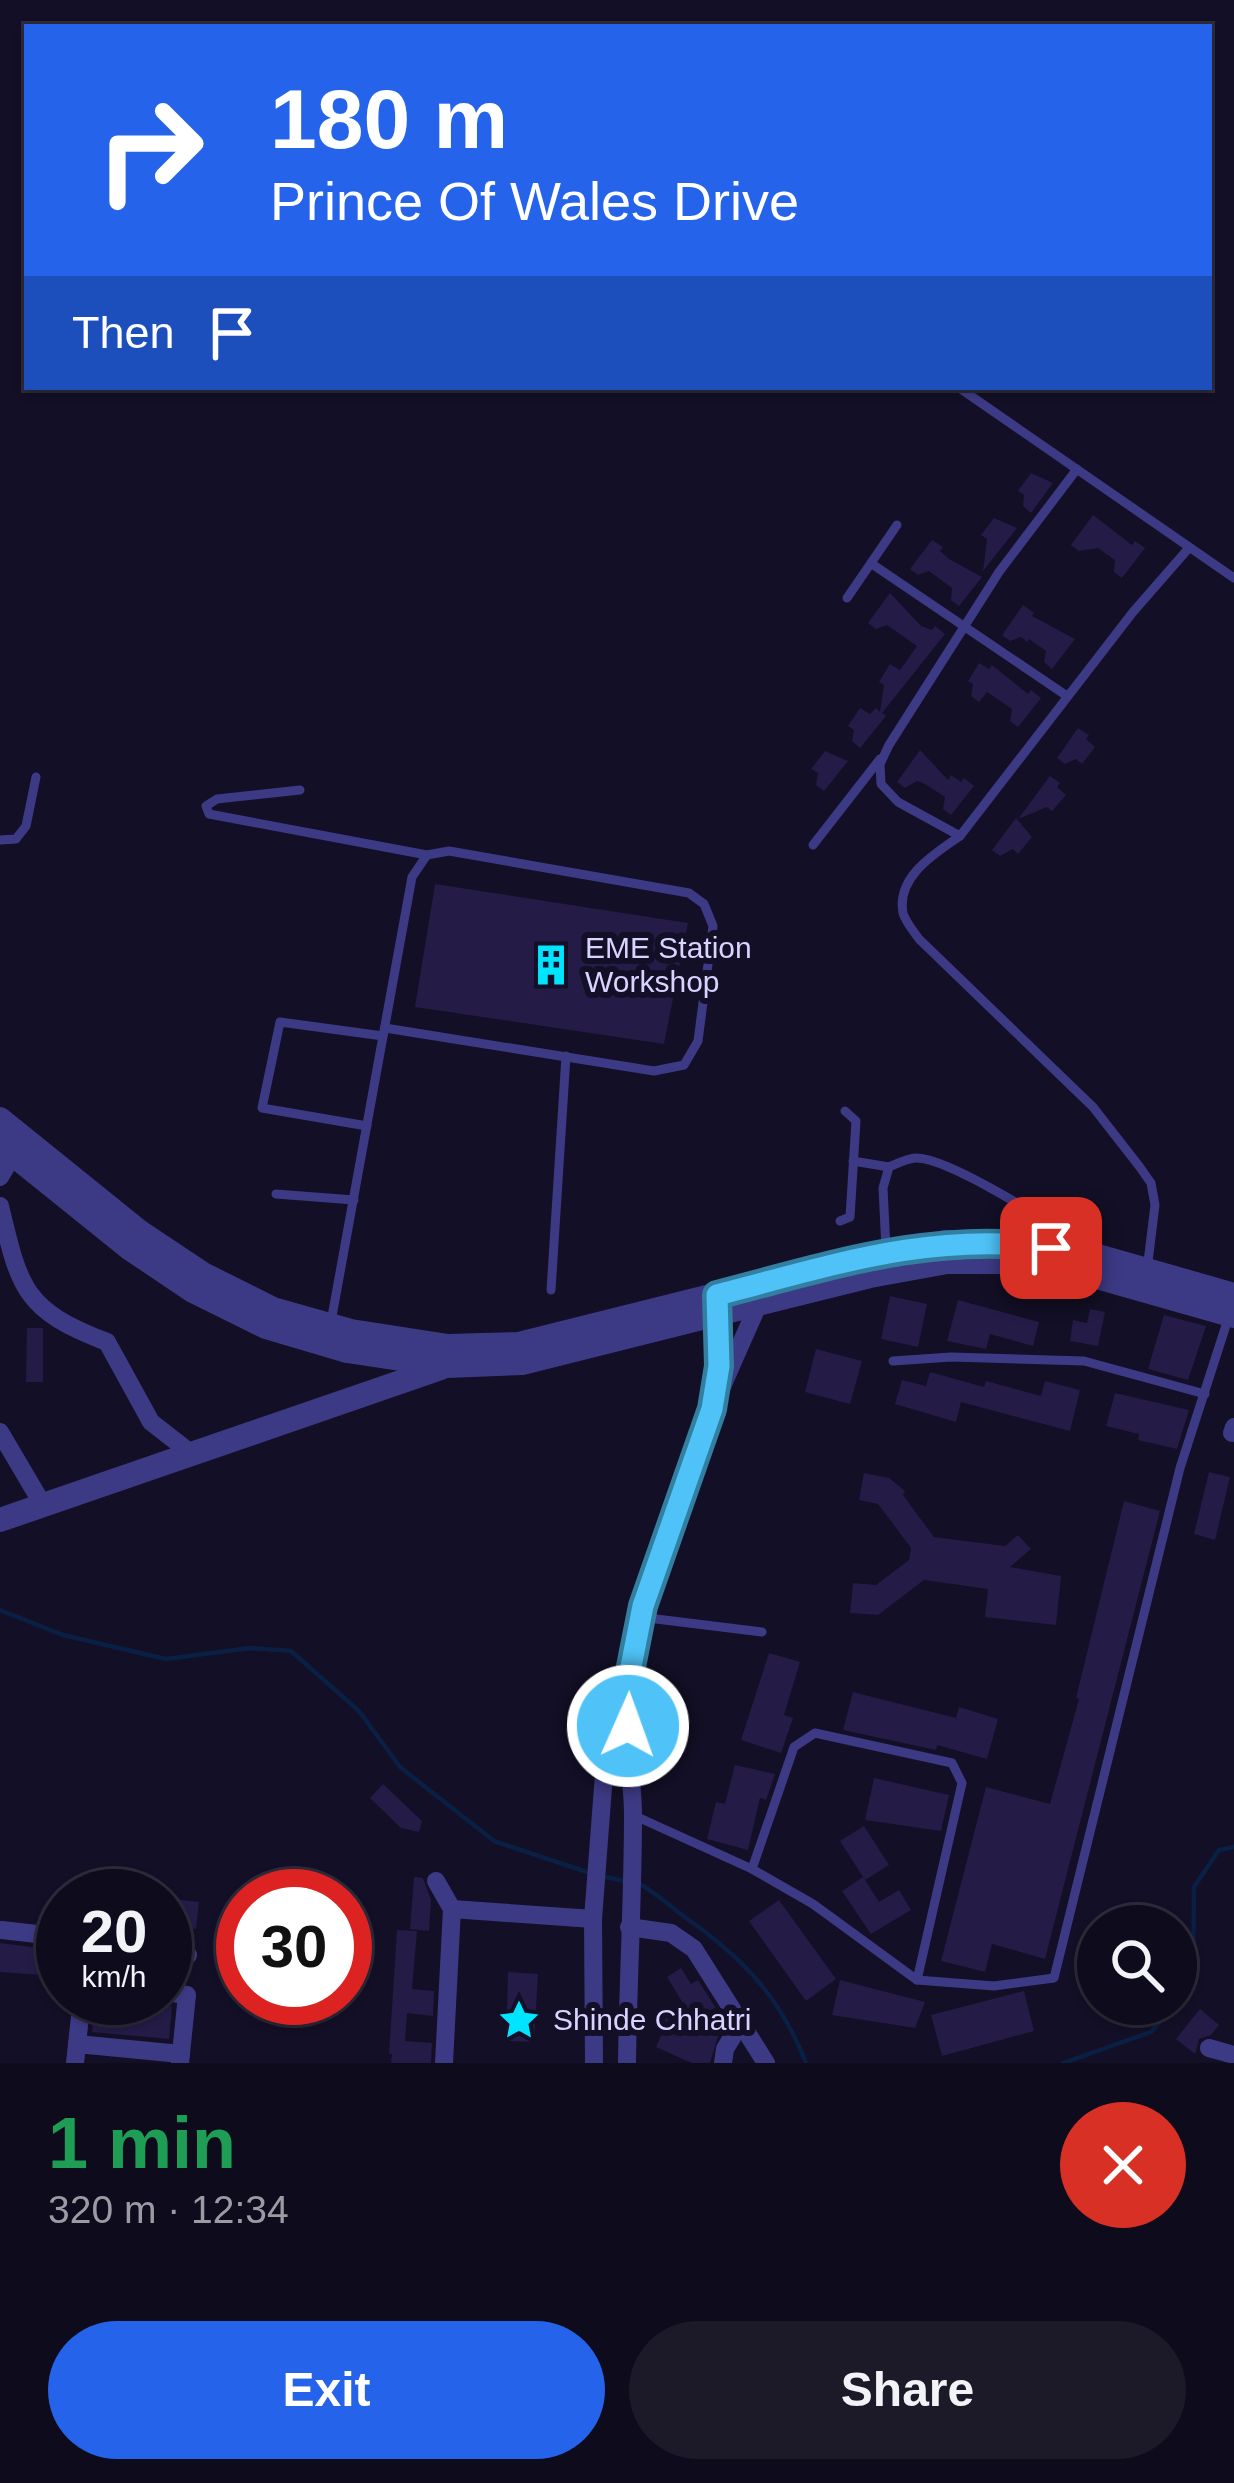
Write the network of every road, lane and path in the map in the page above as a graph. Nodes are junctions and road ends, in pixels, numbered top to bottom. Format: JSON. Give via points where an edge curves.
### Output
{"nodes":[{"id":1,"x":962,"y":390,"type":"edge"},
{"id":2,"x":1077,"y":469,"type":"junction"},
{"id":3,"x":897,"y":525,"type":"dead end"},
{"id":4,"x":1188,"y":549,"type":"junction"},
{"id":5,"x":872,"y":564,"type":"junction"},
{"id":6,"x":1234,"y":578,"type":"edge"},
{"id":7,"x":847,"y":598,"type":"dead end"},
{"id":8,"x":965,"y":625,"type":"junction"},
{"id":9,"x":1067,"y":696,"type":"junction"},
{"id":10,"x":887,"y":750,"type":"junction"},
{"id":11,"x":36,"y":777,"type":"dead end"},
{"id":12,"x":300,"y":790,"type":"dead end"},
{"id":13,"x":960,"y":836,"type":"junction"},
{"id":14,"x":0,"y":839,"type":"edge"},
{"id":15,"x":812,"y":845,"type":"dead end"},
{"id":16,"x":427,"y":855,"type":"junction"},
{"id":17,"x":384,"y":1032,"type":"junction"},
{"id":18,"x":566,"y":1056,"type":"junction"},
{"id":19,"x":844,"y":1111,"type":"dead end"},
{"id":20,"x":0,"y":1120,"type":"edge"},
{"id":21,"x":367,"y":1126,"type":"junction"},
{"id":22,"x":4,"y":1159,"type":"edge"},
{"id":23,"x":853,"y":1161,"type":"junction"},
{"id":24,"x":889,"y":1167,"type":"junction"},
{"id":25,"x":276,"y":1194,"type":"dead end"},
{"id":26,"x":354,"y":1200,"type":"junction"},
{"id":27,"x":0,"y":1206,"type":"edge"},
{"id":28,"x":839,"y":1222,"type":"dead end"},
{"id":29,"x":886,"y":1253,"type":"junction"},
{"id":30,"x":1090,"y":1254,"type":"junction"},
{"id":31,"x":1144,"y":1280,"type":"junction"},
{"id":32,"x":550,"y":1290,"type":"dead end"},
{"id":33,"x":756,"y":1296,"type":"junction"},
{"id":34,"x":718,"y":1305,"type":"junction"},
{"id":35,"x":1233,"y":1307,"type":"edge"},
{"id":36,"x":329,"y":1335,"type":"junction"},
{"id":37,"x":448,"y":1356,"type":"junction"},
{"id":38,"x":893,"y":1361,"type":"dead end"},
{"id":39,"x":1205,"y":1394,"type":"junction"},
{"id":40,"x":712,"y":1409,"type":"junction"},
{"id":41,"x":0,"y":1432,"type":"edge"},
{"id":42,"x":192,"y":1454,"type":"junction"},
{"id":43,"x":43,"y":1505,"type":"junction"},
{"id":44,"x":0,"y":1520,"type":"edge"},
{"id":45,"x":640,"y":1617,"type":"junction"},
{"id":46,"x":762,"y":1632,"type":"dead end"},
{"id":47,"x":626,"y":1692,"type":"junction"},
{"id":48,"x":633,"y":1816,"type":"junction"},
{"id":49,"x":752,"y":1870,"type":"junction"},
{"id":50,"x":436,"y":1881,"type":"dead end"},
{"id":51,"x":452,"y":1909,"type":"junction"},
{"id":52,"x":630,"y":1917,"type":"junction"},
{"id":53,"x":593,"y":1919,"type":"junction"},
{"id":54,"x":2,"y":1930,"type":"edge"},
{"id":55,"x":36,"y":1934,"type":"edge"},
{"id":56,"x":916,"y":1980,"type":"junction"},
{"id":57,"x":740,"y":2024,"type":"junction"},
{"id":58,"x":184,"y":2025,"type":"edge"},
{"id":59,"x":1209,"y":2048,"type":"dead end"},
{"id":60,"x":76,"y":2054,"type":"edge"},
{"id":61,"x":1234,"y":2055,"type":"edge"},
{"id":62,"x":180,"y":2059,"type":"edge"},
{"id":63,"x":444,"y":2063,"type":"edge"},
{"id":64,"x":594,"y":2063,"type":"edge"},
{"id":65,"x":627,"y":2063,"type":"edge"},
{"id":66,"x":723,"y":2063,"type":"edge"},
{"id":67,"x":766,"y":2063,"type":"edge"}],
"edges":[{"from":1,"to":2,"type":"lane"},
{"from":2,"to":4,"type":"lane"},
{"from":2,"to":8,"type":"lane"},
{"from":3,"to":5,"type":"lane"},
{"from":4,"to":6,"type":"lane"},
{"from":4,"to":9,"type":"lane"},
{"from":5,"to":7,"type":"lane"},
{"from":5,"to":8,"type":"lane"},
{"from":8,"to":9,"type":"lane"},
{"from":8,"to":10,"type":"lane"},
{"from":9,"to":13,"type":"lane"},
{"from":10,"to":13,"type":"lane","via":[[881,784]]},
{"from":10,"to":15,"type":"lane"},
{"from":11,"to":14,"type":"lane","via":[[26,826],[16,839]]},
{"from":12,"to":16,"type":"lane","via":[[206,806],[208,814]]},
{"from":13,"to":31,"type":"lane","via":[[922,862],[905,889],[903,914],[919,939],[1093,1107],[1139,1166],[1155,1204]]},
{"from":16,"to":17,"type":"lane","via":[[412,877]]},
{"from":16,"to":18,"type":"lane","via":[[448,850],[689,893],[704,904],[713,926],[698,1041],[684,1065],[654,1071]]},
{"from":17,"to":18,"type":"lane"},
{"from":17,"to":21,"type":"lane"},
{"from":17,"to":21,"type":"lane","via":[[280,1022],[262,1108]]},
{"from":18,"to":32,"type":"lane"},
{"from":19,"to":23,"type":"lane","via":[[856,1121]]},
{"from":20,"to":36,"type":"street","via":[[203,1274]]},
{"from":21,"to":26,"type":"lane"},
{"from":22,"to":36,"type":"street","via":[[194,1291],[266,1327]]},
{"from":23,"to":24,"type":"lane"},
{"from":23,"to":28,"type":"lane","via":[[850,1217]]},
{"from":24,"to":29,"type":"lane"},
{"from":24,"to":30,"type":"lane","via":[[916,1158],[945,1167],[1058,1227]]},
{"from":25,"to":26,"type":"lane"},
{"from":26,"to":36,"type":"lane"},
{"from":27,"to":42,"type":"street","via":[[15,1270],[37,1304],[107,1342],[151,1422]]},
{"from":29,"to":30,"type":"street","via":[[1011,1242]]},
{"from":29,"to":33,"type":"street"},
{"from":30,"to":31,"type":"street"},
{"from":31,"to":33,"type":"street","via":[[947,1262]]},
{"from":31,"to":35,"type":"street"},
{"from":33,"to":34,"type":"street"},
{"from":33,"to":40,"type":"street"},
{"from":34,"to":37,"type":"street","via":[[521,1363]]},
{"from":34,"to":40,"type":"street"},
{"from":35,"to":39,"type":"lane"},
{"from":36,"to":37,"type":"street"},
{"from":37,"to":42,"type":"street"},
{"from":38,"to":39,"type":"lane","via":[[1084,1361]]},
{"from":39,"to":56,"type":"lane","via":[[1054,1978],[994,1986]]},
{"from":40,"to":45,"type":"street"},
{"from":41,"to":43,"type":"street"},
{"from":42,"to":43,"type":"street"},
{"from":43,"to":44,"type":"street"},
{"from":45,"to":46,"type":"lane"},
{"from":45,"to":47,"type":"street"},
{"from":47,"to":48,"type":"street"},
{"from":47,"to":53,"type":"street","via":[[608,1721]]},
{"from":48,"to":49,"type":"lane"},
{"from":48,"to":52,"type":"street"},
{"from":49,"to":56,"type":"lane"},
{"from":49,"to":56,"type":"lane","via":[[804,1737],[952,1763],[962,1783]]},
{"from":50,"to":51,"type":"street"},
{"from":51,"to":53,"type":"street"},
{"from":51,"to":63,"type":"street"},
{"from":52,"to":57,"type":"street","via":[[694,1948]]},
{"from":52,"to":65,"type":"street"},
{"from":53,"to":64,"type":"street"},
{"from":54,"to":55,"type":"street"},
{"from":57,"to":66,"type":"street"},
{"from":57,"to":67,"type":"street"},
{"from":58,"to":62,"type":"street"},
{"from":59,"to":61,"type":"street"},
{"from":60,"to":62,"type":"street"}]}
